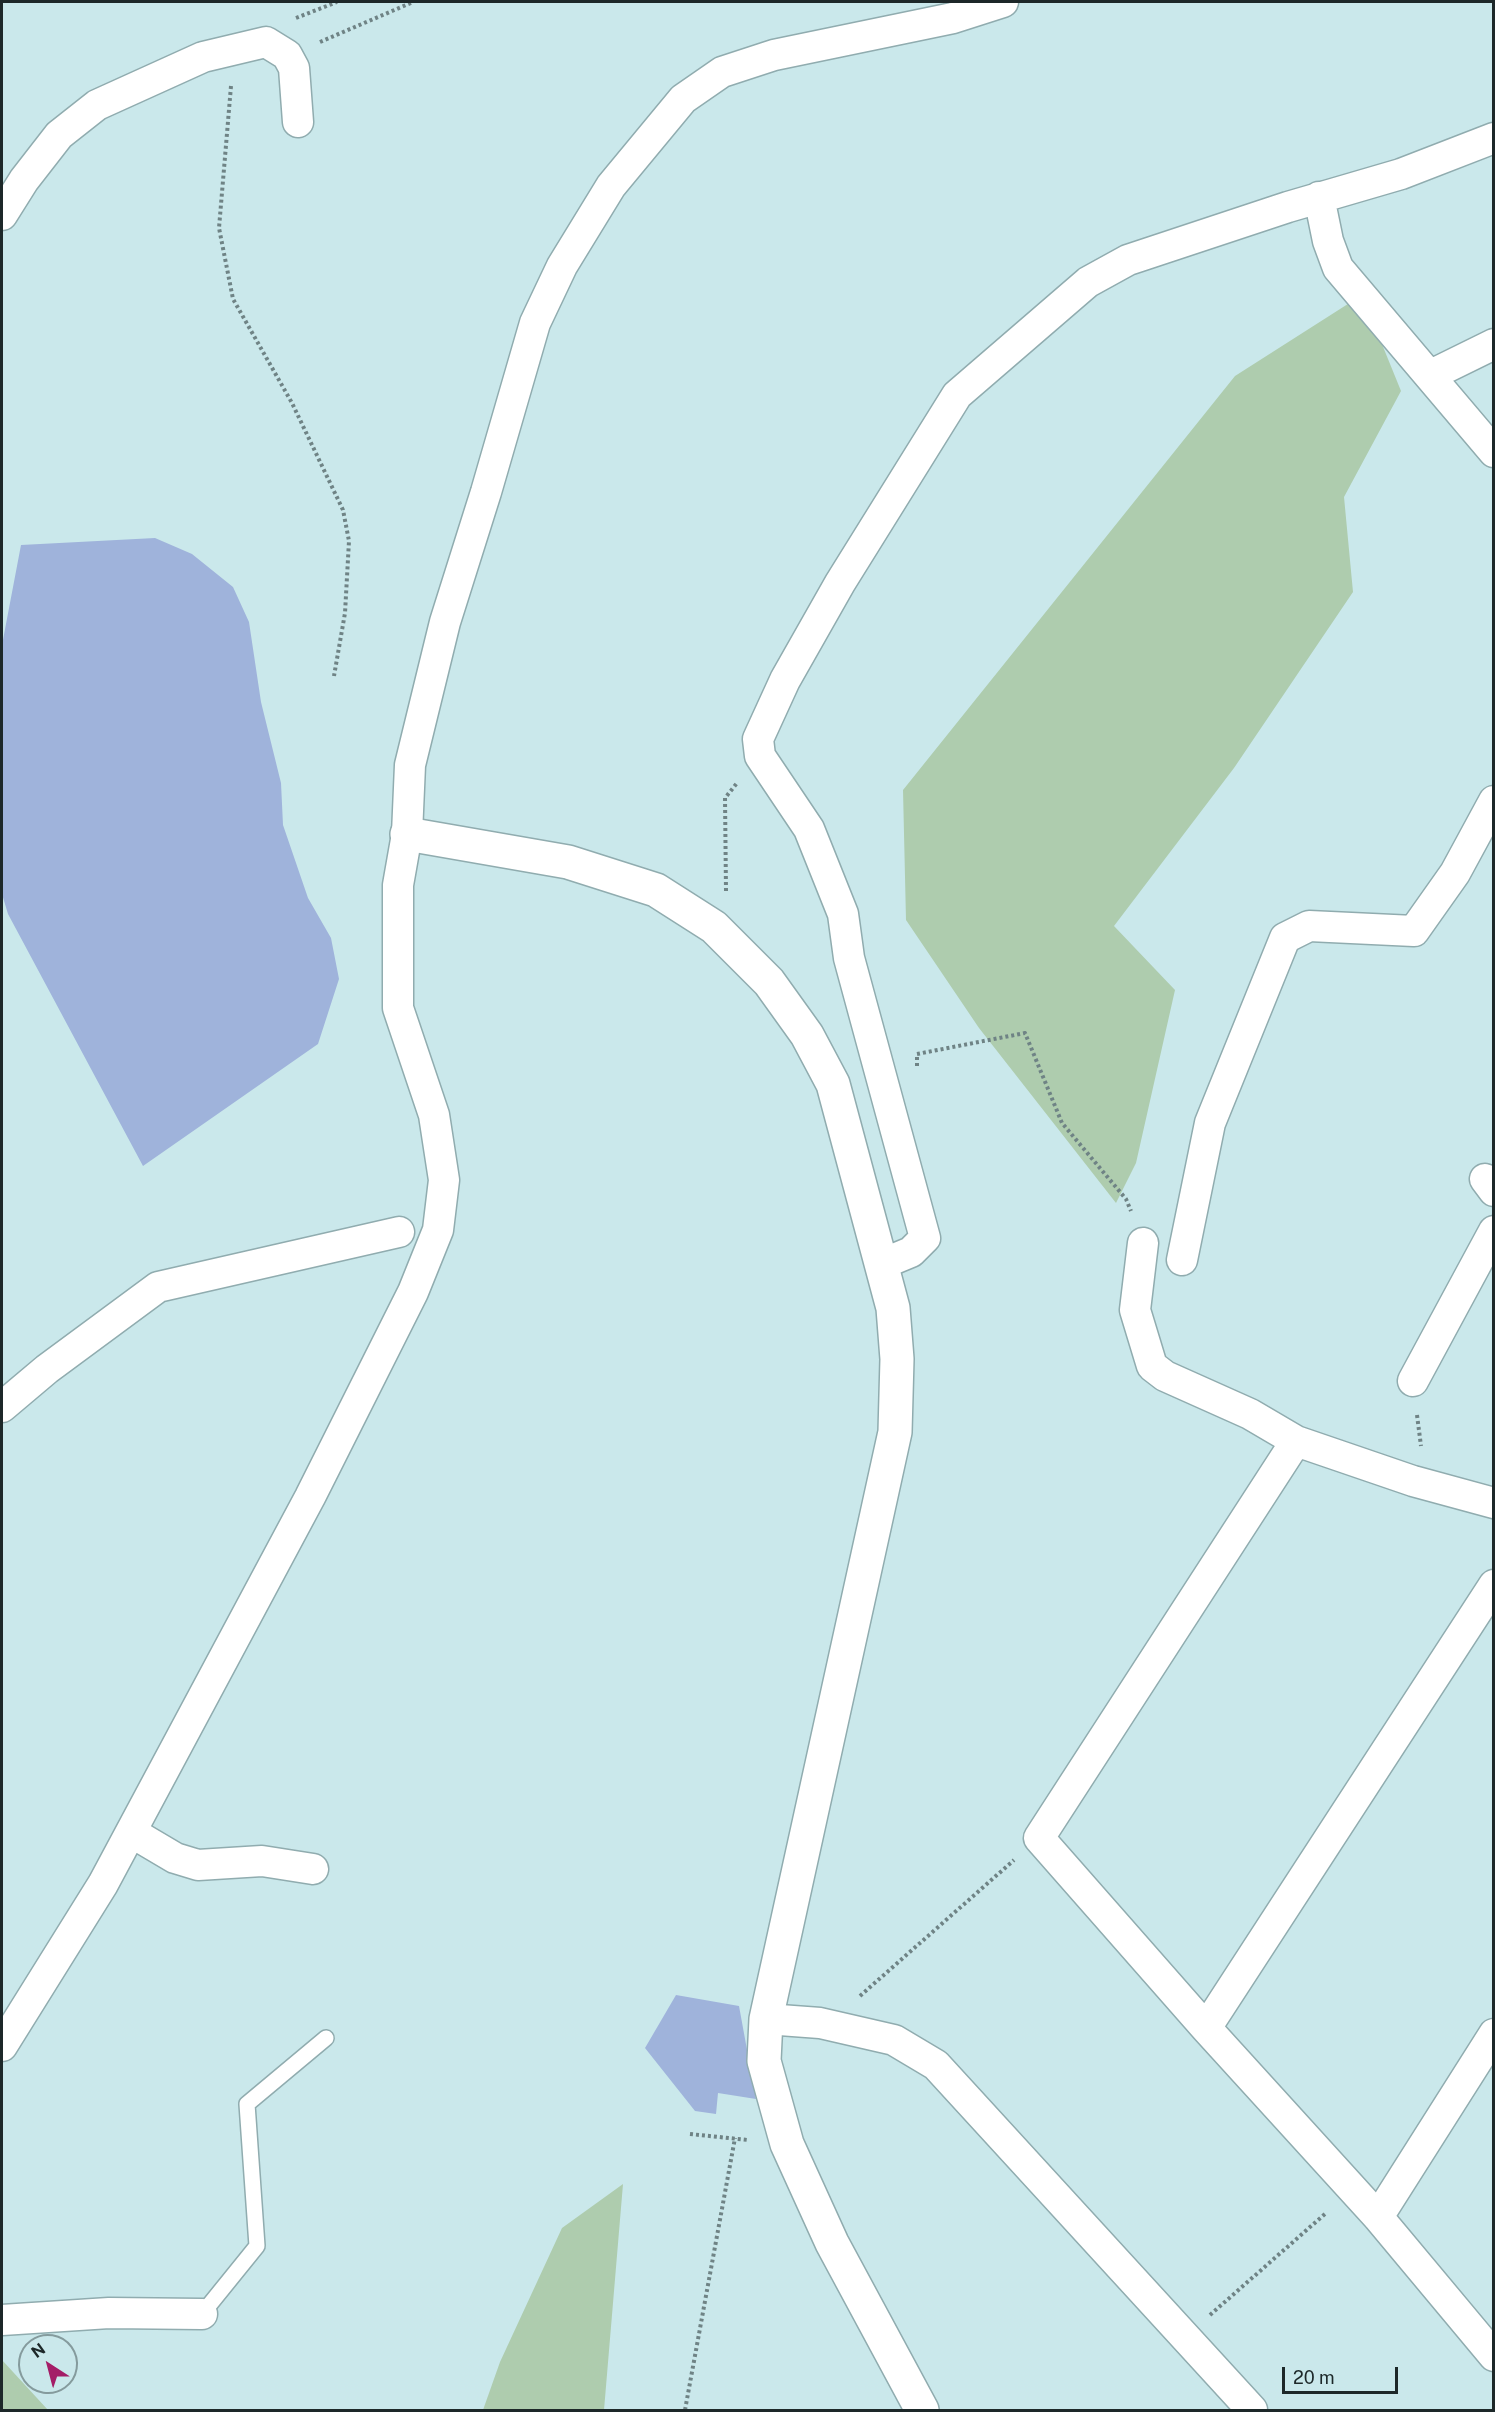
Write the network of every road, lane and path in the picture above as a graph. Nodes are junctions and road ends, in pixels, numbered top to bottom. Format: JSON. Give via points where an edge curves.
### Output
{"nodes":[{"id":1,"x":413,"y":2,"type":"edge"},
{"id":2,"x":1003,"y":2,"type":"edge"},
{"id":3,"x":236,"y":49,"type":"junction"},
{"id":4,"x":286,"y":55,"type":"junction"},
{"id":5,"x":298,"y":122,"type":"dead end"},
{"id":6,"x":1494,"y":138,"type":"edge"},
{"id":7,"x":1319,"y":197,"type":"junction"},
{"id":8,"x":2,"y":214,"type":"edge"},
{"id":9,"x":1494,"y":344,"type":"edge"},
{"id":10,"x":1431,"y":375,"type":"junction"},
{"id":11,"x":1494,"y":452,"type":"edge"},
{"id":12,"x":334,"y":676,"type":"dead end"},
{"id":13,"x":725,"y":798,"type":"dead end"},
{"id":14,"x":1494,"y":801,"type":"edge"},
{"id":15,"x":406,"y":834,"type":"junction"},
{"id":16,"x":727,"y":939,"type":"junction"},
{"id":17,"x":889,"y":1108,"type":"junction"},
{"id":18,"x":1494,"y":1231,"type":"edge"},
{"id":19,"x":399,"y":1232,"type":"dead end"},
{"id":20,"x":1143,"y":1243,"type":"joint"},
{"id":21,"x":1182,"y":1260,"type":"dead end"},
{"id":22,"x":882,"y":1264,"type":"junction"},
{"id":23,"x":1413,"y":1381,"type":"joint"},
{"id":24,"x":2,"y":1407,"type":"edge"},
{"id":25,"x":1296,"y":1441,"type":"junction"},
{"id":26,"x":1425,"y":1485,"type":"junction"},
{"id":27,"x":1494,"y":1503,"type":"edge"},
{"id":28,"x":1494,"y":1585,"type":"edge"},
{"id":29,"x":131,"y":1832,"type":"junction"},
{"id":30,"x":1039,"y":1838,"type":"junction"},
{"id":31,"x":313,"y":1869,"type":"dead end"},
{"id":32,"x":766,"y":2019,"type":"junction"},
{"id":33,"x":839,"y":2027,"type":"junction"},
{"id":34,"x":1206,"y":2028,"type":"junction"},
{"id":35,"x":1494,"y":2034,"type":"edge"},
{"id":36,"x":326,"y":2038,"type":"dead end"},
{"id":37,"x":2,"y":2046,"type":"edge"},
{"id":38,"x":690,"y":2133,"type":"dead end"},
{"id":39,"x":735,"y":2138,"type":"junction"},
{"id":40,"x":787,"y":2144,"type":"junction"},
{"id":41,"x":1353,"y":2190,"type":"junction"},
{"id":42,"x":1378,"y":2217,"type":"junction"},
{"id":43,"x":201,"y":2314,"type":"joint"},
{"id":44,"x":2,"y":2320,"type":"edge"},
{"id":45,"x":1185,"y":2337,"type":"junction"},
{"id":46,"x":1494,"y":2356,"type":"edge"},
{"id":47,"x":685,"y":2410,"type":"edge"},
{"id":48,"x":922,"y":2410,"type":"edge"},
{"id":49,"x":1252,"y":2410,"type":"edge"}],
"edges":[{"from":1,"to":4,"type":"path"},
{"from":2,"to":15,"type":"street","via":[[953,18],[774,55],[722,72],[683,99],[611,186],[562,266],[535,323],[445,622],[410,765]]},
{"from":3,"to":4,"type":"street","via":[[266,42]]},
{"from":3,"to":8,"type":"street","via":[[203,57],[98,105],[59,135]]},
{"from":3,"to":12,"type":"path","via":[[219,228],[232,299],[292,403],[343,510],[349,542],[345,613]]},
{"from":4,"to":5,"type":"street","via":[[294,68]]},
{"from":6,"to":7,"type":"street","via":[[1401,174]]},
{"from":7,"to":10,"type":"street","via":[[1338,268]]},
{"from":7,"to":17,"type":"street","via":[[1128,260],[1088,282],[957,395],[784,680],[758,739],[760,756],[809,829],[843,914],[849,958]]},
{"from":9,"to":10,"type":"street"},
{"from":10,"to":11,"type":"street"},
{"from":13,"to":16,"type":"path"},
{"from":14,"to":21,"type":"street","via":[[1455,873],[1414,931],[1309,926],[1285,938],[1209,1123]]},
{"from":15,"to":16,"type":"street","via":[[568,862],[656,890]]},
{"from":15,"to":29,"type":"street","via":[[398,885],[398,1008],[434,1115],[444,1180],[438,1230],[414,1292],[310,1497]]},
{"from":16,"to":22,"type":"street","via":[[769,982],[807,1035],[833,1084]]},
{"from":17,"to":20,"type":"path","via":[[916,1098],[917,1054],[1025,1033],[1062,1123],[1126,1199]]},
{"from":17,"to":22,"type":"street","via":[[925,1238],[911,1252]]},
{"from":18,"to":23,"type":"street"},
{"from":19,"to":24,"type":"street","via":[[158,1287]]},
{"from":20,"to":25,"type":"street","via":[[1136,1310],[1152,1366],[1165,1377],[1250,1414]]},
{"from":22,"to":32,"type":"street","via":[[893,1308],[897,1359],[895,1432]]},
{"from":23,"to":26,"type":"path"},
{"from":25,"to":26,"type":"street"},
{"from":25,"to":30,"type":"street"},
{"from":26,"to":27,"type":"street"},
{"from":28,"to":34,"type":"street"},
{"from":29,"to":31,"type":"street","via":[[175,1858],[198,1865],[262,1861]]},
{"from":29,"to":37,"type":"street"},
{"from":30,"to":33,"type":"path","via":[[863,1991]]},
{"from":30,"to":34,"type":"street"},
{"from":32,"to":33,"type":"street"},
{"from":32,"to":40,"type":"street","via":[[764,2061]]},
{"from":33,"to":45,"type":"street","via":[[894,2040],[936,2065]]},
{"from":34,"to":41,"type":"street"},
{"from":35,"to":42,"type":"street"},
{"from":36,"to":43,"type":"lane","via":[[246,2104],[257,2246]]},
{"from":38,"to":39,"type":"path"},
{"from":39,"to":40,"type":"path"},
{"from":39,"to":47,"type":"path"},
{"from":40,"to":48,"type":"street","via":[[832,2242]]},
{"from":41,"to":42,"type":"street"},
{"from":41,"to":45,"type":"path"},
{"from":42,"to":46,"type":"street"},
{"from":43,"to":44,"type":"street","via":[[110,2313]]},
{"from":45,"to":49,"type":"street"}]}
